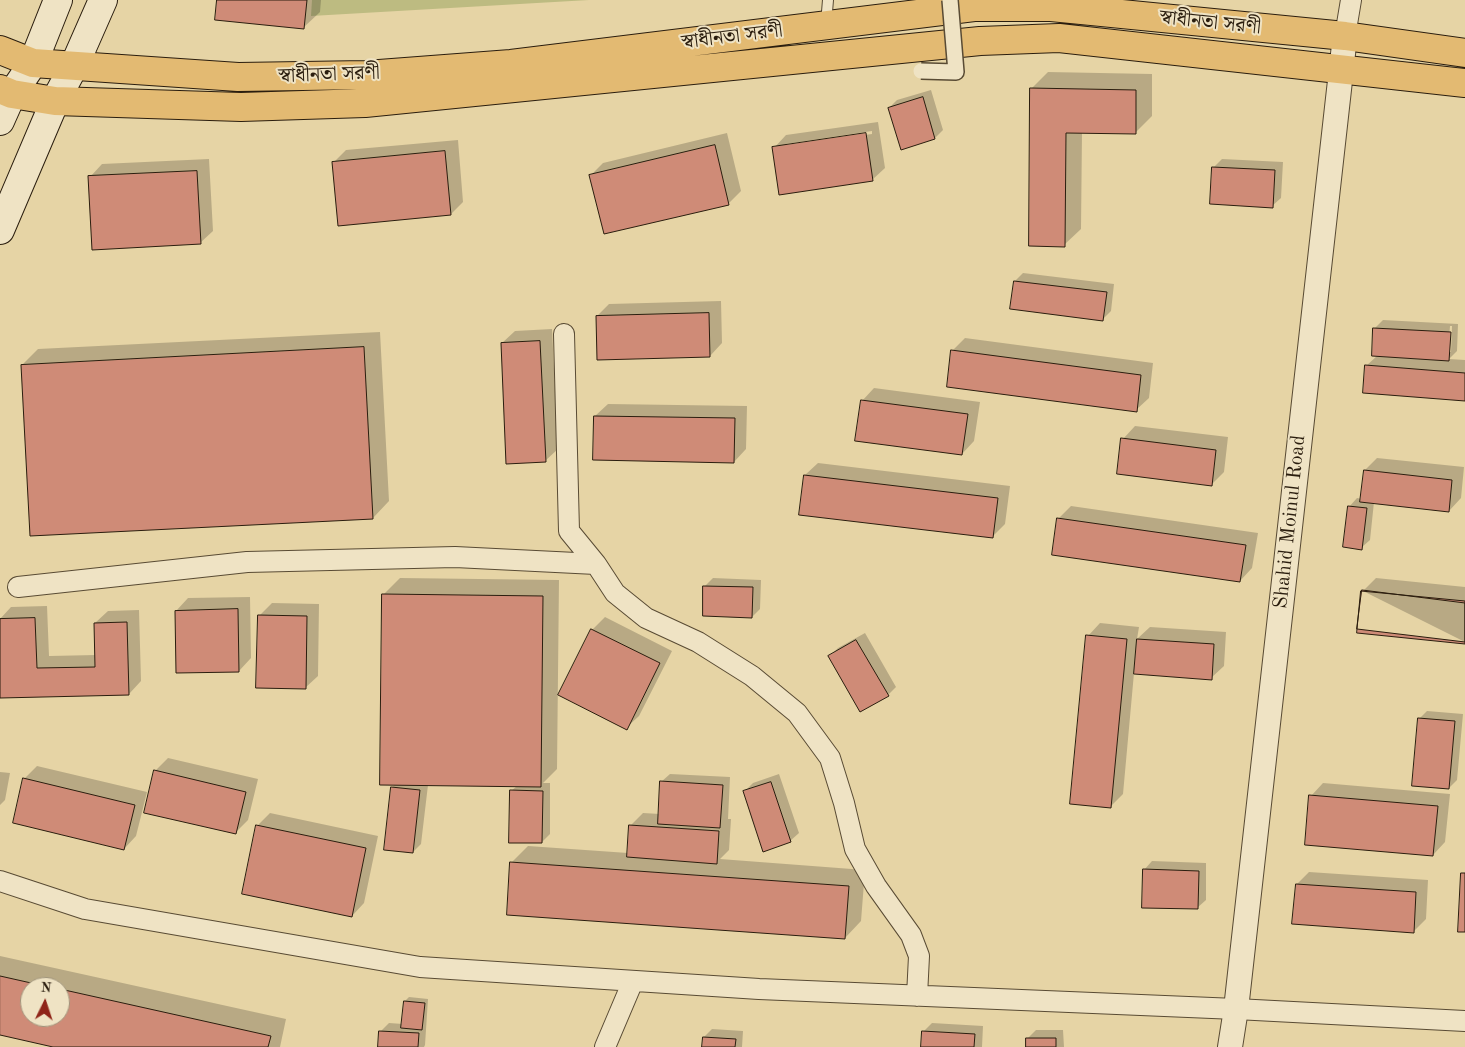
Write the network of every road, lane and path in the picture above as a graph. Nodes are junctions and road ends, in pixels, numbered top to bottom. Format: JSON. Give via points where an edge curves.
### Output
{"nodes":[{"id":1,"x":58,"y":0,"type":"edge"},
{"id":2,"x":103,"y":0,"type":"edge"},
{"id":3,"x":950,"y":0,"type":"edge"},
{"id":4,"x":1351,"y":0,"type":"edge"},
{"id":5,"x":1102,"y":6,"type":"edge"},
{"id":6,"x":827,"y":13,"type":"edge"},
{"id":7,"x":1345,"y":36,"type":"junction"},
{"id":8,"x":0,"y":50,"type":"edge"},
{"id":9,"x":1465,"y":53,"type":"edge"},
{"id":10,"x":33,"y":63,"type":"junction"},
{"id":11,"x":74,"y":66,"type":"junction"},
{"id":12,"x":1341,"y":68,"type":"junction"},
{"id":13,"x":920,"y":71,"type":"dead end"},
{"id":14,"x":1465,"y":83,"type":"edge"},
{"id":15,"x":6,"y":92,"type":"edge"},
{"id":16,"x":55,"y":101,"type":"junction"},
{"id":17,"x":0,"y":121,"type":"edge"},
{"id":18,"x":0,"y":230,"type":"edge"},
{"id":19,"x":564,"y":334,"type":"dead end"},
{"id":20,"x":596,"y":564,"type":"junction"},
{"id":21,"x":18,"y":587,"type":"dead end"},
{"id":22,"x":0,"y":881,"type":"edge"},
{"id":23,"x":633,"y":981,"type":"junction"},
{"id":24,"x":916,"y":996,"type":"junction"},
{"id":25,"x":1236,"y":1009,"type":"junction"},
{"id":26,"x":1465,"y":1021,"type":"edge"},
{"id":27,"x":605,"y":1047,"type":"edge"},
{"id":28,"x":1230,"y":1047,"type":"edge"}],
"edges":[{"from":1,"to":10,"type":"main road"},
{"from":2,"to":11,"type":"main road"},
{"from":3,"to":13,"type":"street","bridge":true,"via":[[956,72]]},
{"from":4,"to":7,"type":"street"},
{"from":5,"to":6,"type":"main road","name":"স্বাধীনতা সরণী"},
{"from":5,"to":7,"type":"main road","name":"স্বাধীনতা সরণী"},
{"from":6,"to":11,"type":"main road","name":"স্বাধীনতা সরণী","via":[[511,64],[366,75],[238,77]]},
{"from":7,"to":9,"type":"main road","name":"স্বাধীনতা সরণী"},
{"from":7,"to":12,"type":"street","name":"Shahid Moinul Road"},
{"from":8,"to":10,"type":"main road","name":"স্বাধীনতা সরণী"},
{"from":10,"to":11,"type":"main road","name":"স্বাধীনতা সরণী"},
{"from":10,"to":15,"type":"main road"},
{"from":11,"to":16,"type":"main road"},
{"from":12,"to":14,"type":"main road","name":"স্বাধীনতা সরণী"},
{"from":12,"to":16,"type":"main road","name":"স্বাধীনতা সরণী","via":[[1049,39],[980,41],[365,102],[241,108]]},
{"from":12,"to":25,"type":"street","name":"Shahid Moinul Road"},
{"from":15,"to":16,"type":"main road","name":"স্বাধীনতা সরণী"},
{"from":15,"to":17,"type":"main road"},
{"from":16,"to":18,"type":"main road"},
{"from":19,"to":20,"type":"street","via":[[569,531]]},
{"from":20,"to":21,"type":"street","via":[[455,557],[247,562]]},
{"from":20,"to":24,"type":"street","via":[[615,594],[646,618],[698,642],[752,676],[797,713],[830,758],[855,849],[910,935],[919,956]]},
{"from":22,"to":23,"type":"street","via":[[85,909],[420,967]]},
{"from":23,"to":24,"type":"street"},
{"from":23,"to":27,"type":"street"},
{"from":24,"to":25,"type":"street"},
{"from":25,"to":26,"type":"street"},
{"from":25,"to":28,"type":"street","name":"Shahid Moinul Road"}]}
